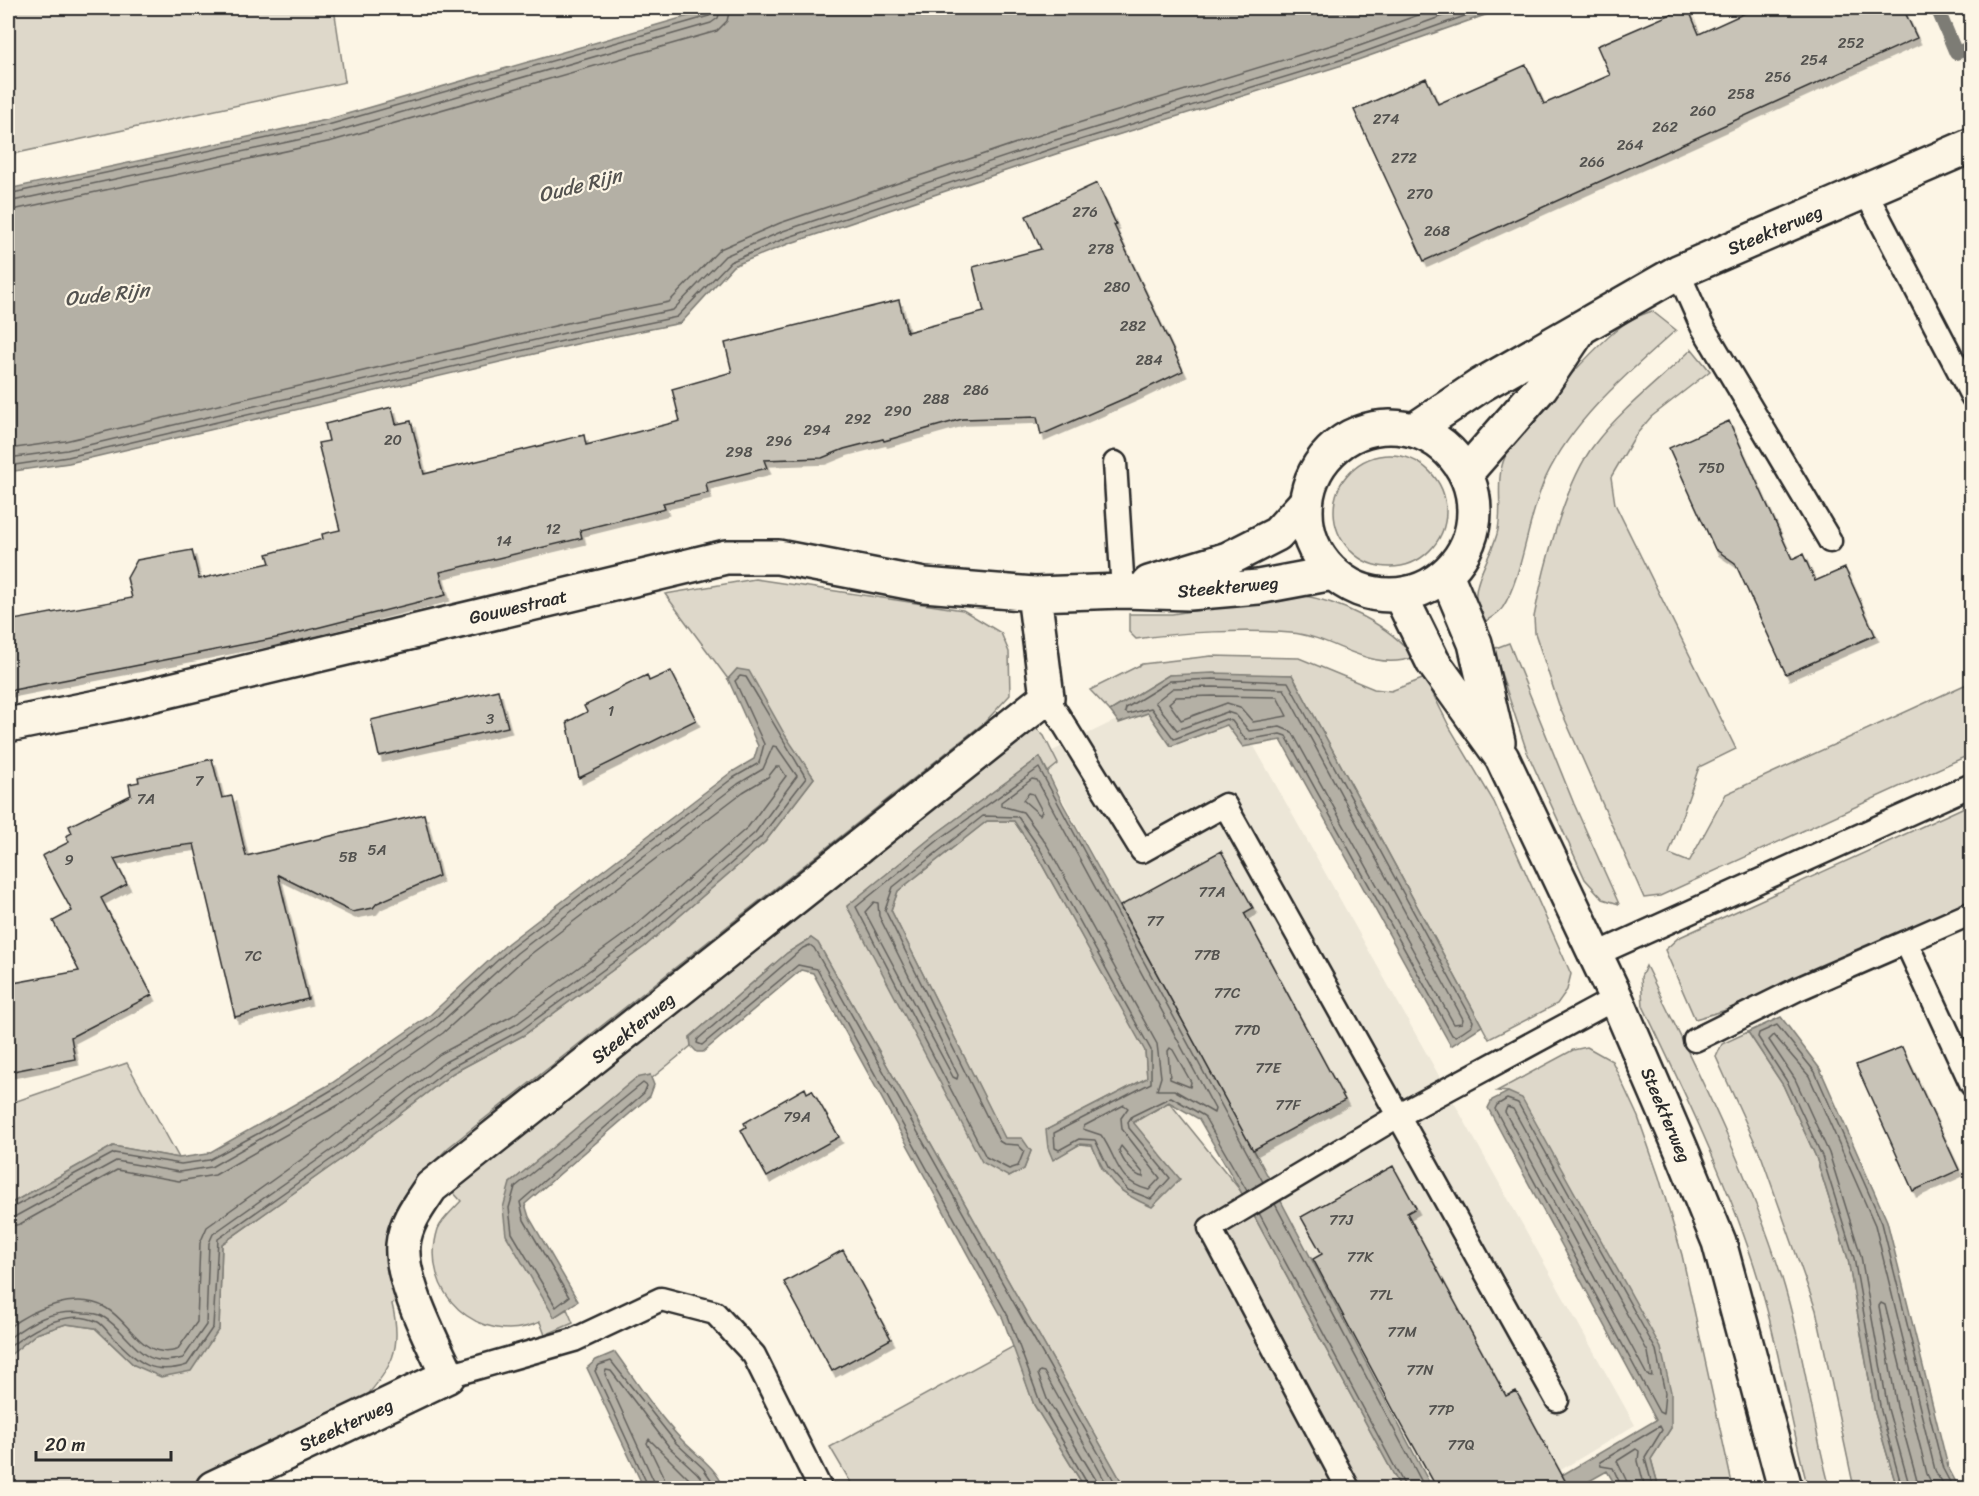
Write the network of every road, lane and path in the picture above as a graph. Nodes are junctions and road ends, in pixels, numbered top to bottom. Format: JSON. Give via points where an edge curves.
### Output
{"nodes":[{"id":1,"x":1971,"y":145,"type":"edge"},
{"id":2,"x":1865,"y":191,"type":"junction"},
{"id":3,"x":1678,"y":272,"type":"junction"},
{"id":4,"x":1582,"y":325,"type":"junction"},
{"id":5,"x":1971,"y":396,"type":"edge"},
{"id":6,"x":1414,"y":430,"type":"junction"},
{"id":7,"x":1115,"y":463,"type":"dead end"},
{"id":8,"x":1466,"y":473,"type":"junction"},
{"id":9,"x":1306,"y":502,"type":"junction"},
{"id":10,"x":1830,"y":541,"type":"dead end"},
{"id":11,"x":1333,"y":573,"type":"junction"},
{"id":12,"x":1446,"y":574,"type":"junction"},
{"id":13,"x":1123,"y":591,"type":"junction"},
{"id":14,"x":1034,"y":594,"type":"junction"},
{"id":15,"x":1400,"y":595,"type":"junction"},
{"id":16,"x":1047,"y":697,"type":"junction"},
{"id":17,"x":8,"y":725,"type":"edge"},
{"id":18,"x":1502,"y":758,"type":"junction"},
{"id":19,"x":1971,"y":785,"type":"edge"},
{"id":20,"x":1971,"y":913,"type":"edge"},
{"id":21,"x":1906,"y":942,"type":"junction"},
{"id":22,"x":1595,"y":955,"type":"junction"},
{"id":23,"x":1616,"y":998,"type":"junction"},
{"id":24,"x":1695,"y":1040,"type":"dead end"},
{"id":25,"x":1971,"y":1085,"type":"edge"},
{"id":26,"x":1398,"y":1116,"type":"junction"},
{"id":27,"x":448,"y":1376,"type":"junction"},
{"id":28,"x":1557,"y":1400,"type":"dead end"},
{"id":29,"x":213,"y":1488,"type":"edge"},
{"id":30,"x":820,"y":1488,"type":"edge"},
{"id":31,"x":1348,"y":1488,"type":"edge"},
{"id":32,"x":1785,"y":1488,"type":"edge"}],
"edges":[{"from":1,"to":2,"type":"street","name":"Steekterweg"},
{"from":2,"to":3,"type":"street","name":"Steekterweg"},
{"from":2,"to":5,"type":"lane"},
{"from":3,"to":4,"type":"street","name":"Steekterweg"},
{"from":3,"to":10,"type":"lane","via":[[1702,326]]},
{"from":4,"to":6,"type":"street","name":"Steekterweg"},
{"from":4,"to":8,"type":"street","name":"Steekterweg","via":[[1541,387]]},
{"from":6,"to":8,"type":"street","via":[[1445,447]]},
{"from":6,"to":9,"type":"street","via":[[1390,426],[1343,441],[1325,457],[1312,478]]},
{"from":7,"to":13,"type":"lane"},
{"from":8,"to":12,"type":"street","via":[[1473,494],[1470,538]]},
{"from":9,"to":11,"type":"street","via":[[1307,527],[1316,552]]},
{"from":9,"to":13,"type":"street","name":"Steekterweg","via":[[1277,534],[1228,558]]},
{"from":11,"to":13,"type":"street","name":"Steekterweg","via":[[1190,593]]},
{"from":11,"to":15,"type":"street","via":[[1376,594]]},
{"from":12,"to":15,"type":"street","via":[[1425,588]]},
{"from":12,"to":18,"type":"street","name":"Steekterweg","via":[[1475,643]]},
{"from":13,"to":14,"type":"street","name":"Steekterweg"},
{"from":14,"to":16,"type":"street"},
{"from":14,"to":17,"type":"street","name":"Gouwestraat","via":[[924,585],[778,557],[726,557],[117,703]]},
{"from":15,"to":18,"type":"street","name":"Steekterweg","via":[[1433,663]]},
{"from":16,"to":26,"type":"lane","via":[[1142,851],[1225,805]]},
{"from":16,"to":27,"type":"street","name":"Steekterweg","via":[[431,1187],[410,1219],[403,1245],[406,1272]]},
{"from":18,"to":22,"type":"street","name":"Steekterweg"},
{"from":19,"to":22,"type":"lane"},
{"from":20,"to":21,"type":"lane"},
{"from":21,"to":24,"type":"lane"},
{"from":21,"to":25,"type":"lane"},
{"from":22,"to":23,"type":"street","name":"Steekterweg"},
{"from":23,"to":26,"type":"lane"},
{"from":23,"to":32,"type":"street","name":"Steekterweg","via":[[1719,1242]]},
{"from":26,"to":28,"type":"lane"},
{"from":26,"to":31,"type":"lane","via":[[1210,1228]]},
{"from":27,"to":29,"type":"street","name":"Steekterweg"},
{"from":27,"to":30,"type":"lane","via":[[574,1340],[661,1299],[715,1313],[754,1355]]}]}
